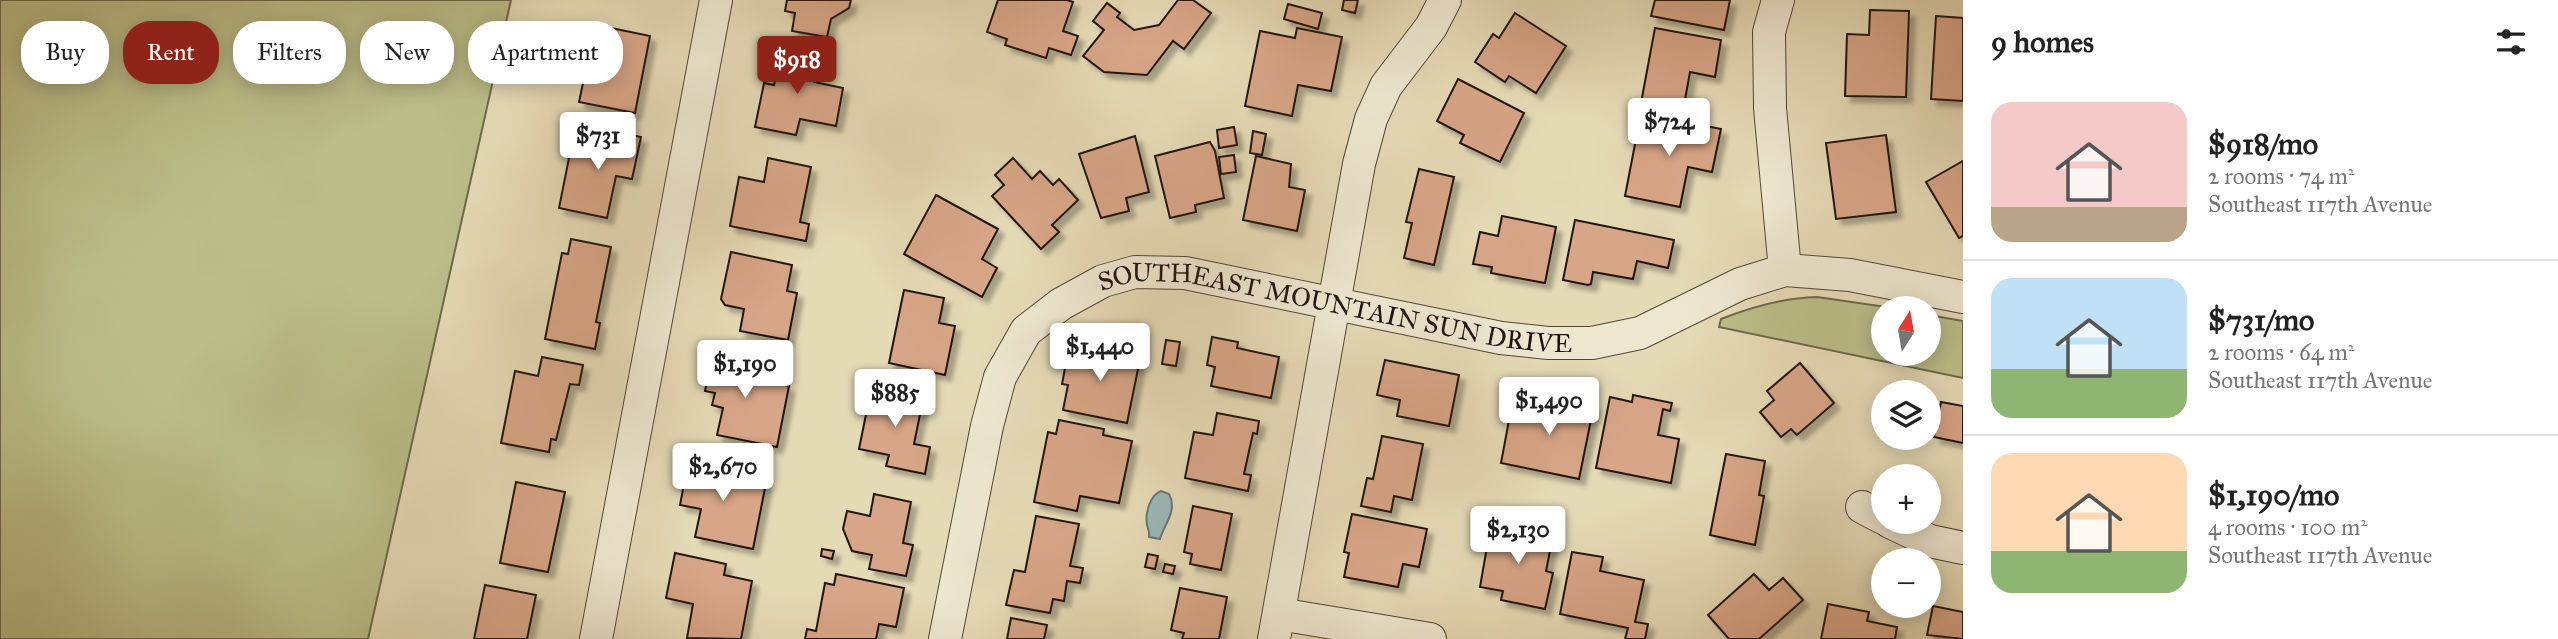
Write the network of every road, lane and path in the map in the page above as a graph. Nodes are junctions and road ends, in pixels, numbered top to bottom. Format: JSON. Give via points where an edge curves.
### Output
{"nodes":[{"id":1,"x":716,"y":0,"type":"edge"},
{"id":2,"x":1445,"y":0,"type":"edge"},
{"id":3,"x":1778,"y":0,"type":"edge"},
{"id":4,"x":1785,"y":270,"type":"junction"},
{"id":5,"x":1963,"y":297,"type":"edge"},
{"id":6,"x":1334,"y":303,"type":"junction"},
{"id":7,"x":1915,"y":534,"type":"edge"},
{"id":8,"x":1963,"y":548,"type":"edge"},
{"id":9,"x":1277,"y":627,"type":"edge"},
{"id":10,"x":596,"y":639,"type":"edge"},
{"id":11,"x":945,"y":639,"type":"edge"},
{"id":12,"x":1430,"y":639,"type":"edge"}],
"edges":[{"from":1,"to":10,"type":"street"},
{"from":2,"to":6,"type":"street","via":[[1386,86],[1371,119]]},
{"from":3,"to":4,"type":"street","via":[[1769,32],[1770,108]]},
{"from":4,"to":5,"type":"street","name":"SOUTHEAST MOUNTAIN SUN DRIVE","via":[[1850,275]]},
{"from":4,"to":6,"type":"street","name":"SOUTHEAST MOUNTAIN SUN DRIVE","via":[[1740,284],[1640,333],[1592,342],[1501,338]]},
{"from":6,"to":9,"type":"street"},
{"from":6,"to":11,"type":"street","name":"SOUTHEAST MOUNTAIN SUN DRIVE","via":[[1185,273],[1135,272],[1103,281],[1061,304],[1026,331],[1000,377],[987,426]]},
{"from":7,"to":8,"type":"street"},
{"from":9,"to":12,"type":"street"}]}
